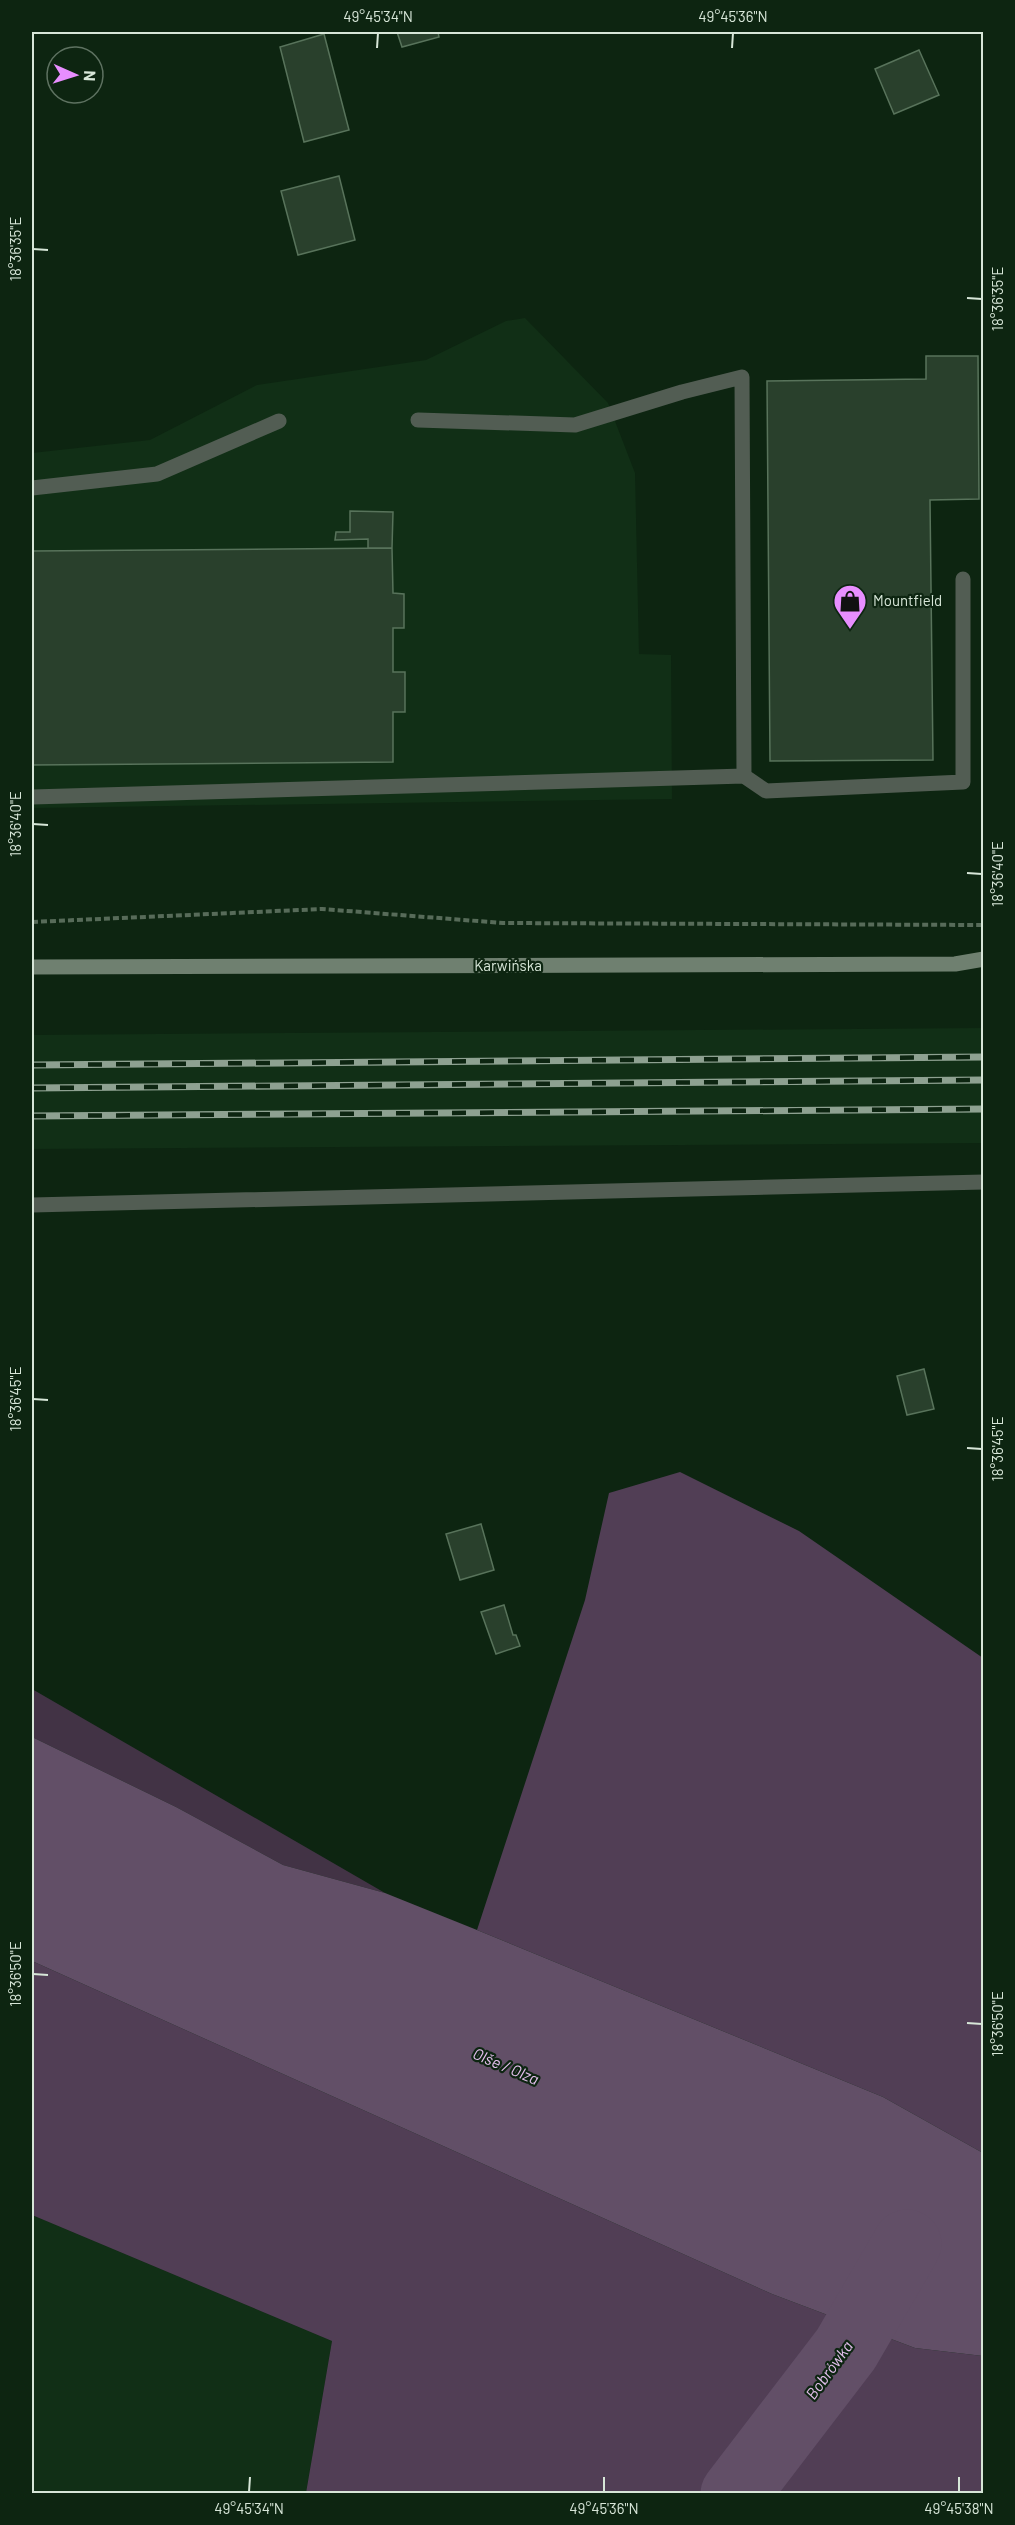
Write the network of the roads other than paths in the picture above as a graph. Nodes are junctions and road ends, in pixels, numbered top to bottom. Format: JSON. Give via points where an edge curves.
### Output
{"nodes":[{"id":1,"x":418,"y":420,"type":"dead end"},
{"id":2,"x":279,"y":421,"type":"dead end"},
{"id":3,"x":32,"y":488,"type":"edge"},
{"id":4,"x":963,"y":579,"type":"dead end"},
{"id":5,"x":744,"y":776,"type":"junction"},
{"id":6,"x":32,"y":797,"type":"edge"},
{"id":7,"x":984,"y":959,"type":"edge"},
{"id":8,"x":32,"y":967,"type":"edge"},
{"id":9,"x":984,"y":1182,"type":"edge"},
{"id":10,"x":32,"y":1205,"type":"edge"}],
"edges":[{"from":1,"to":5,"type":"street","via":[[575,425],[742,377]]},
{"from":2,"to":3,"type":"street","via":[[157,474]]},
{"from":4,"to":5,"type":"street","via":[[963,782],[766,791]]},
{"from":5,"to":6,"type":"street"},
{"from":7,"to":8,"type":"main road","name":"Karwińska","via":[[955,964]]},
{"from":9,"to":10,"type":"street"}]}
